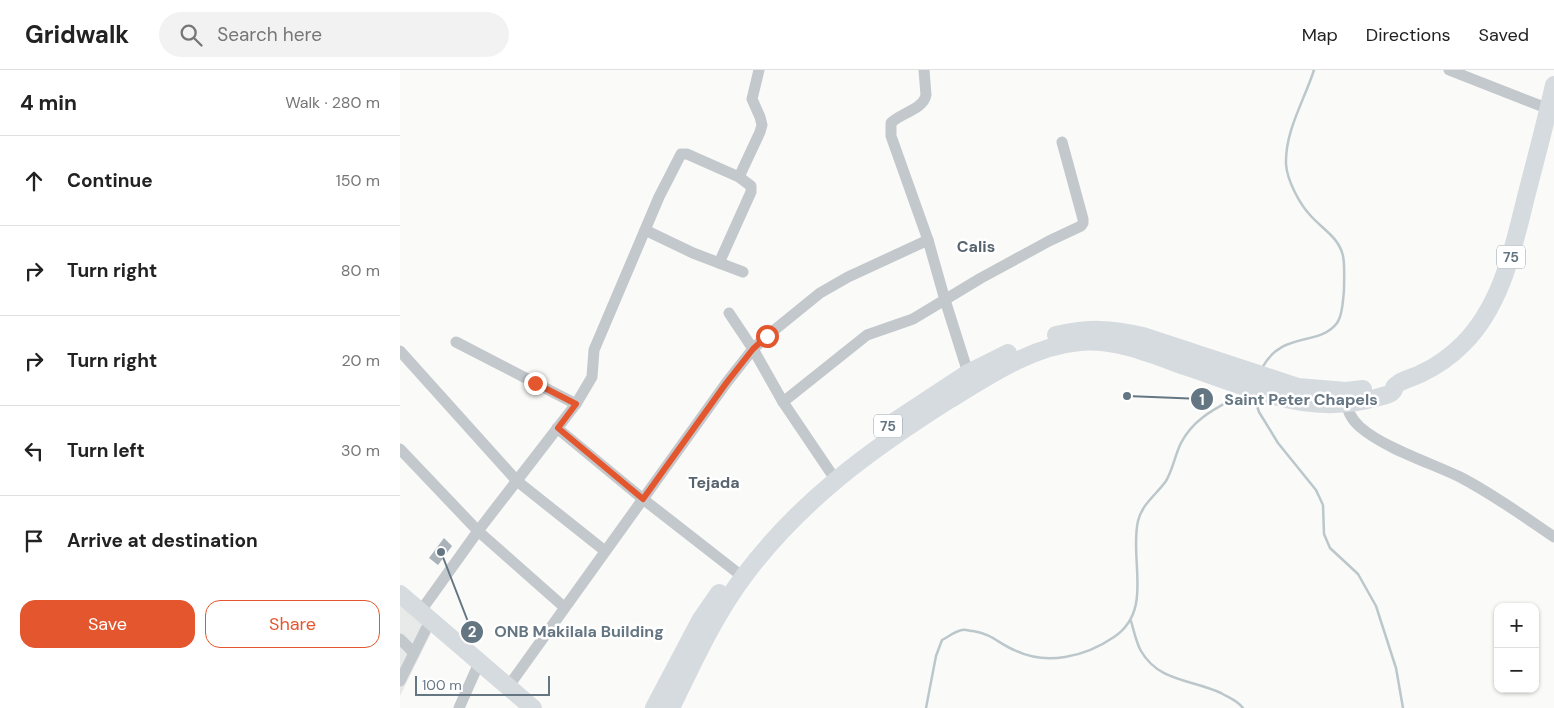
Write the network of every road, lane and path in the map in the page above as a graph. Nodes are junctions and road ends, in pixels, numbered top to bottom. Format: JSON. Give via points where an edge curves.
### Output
{"nodes":[{"id":1,"x":759,"y":70,"type":"edge"},
{"id":2,"x":924,"y":70,"type":"edge"},
{"id":3,"x":1449,"y":70,"type":"edge"},
{"id":4,"x":1554,"y":85,"type":"edge"},
{"id":5,"x":1551,"y":110,"type":"edge"},
{"id":6,"x":1062,"y":142,"type":"dead end"},
{"id":7,"x":738,"y":177,"type":"junction"},
{"id":8,"x":645,"y":230,"type":"junction"},
{"id":9,"x":928,"y":240,"type":"junction"},
{"id":10,"x":719,"y":263,"type":"junction"},
{"id":11,"x":743,"y":272,"type":"dead end"},
{"id":12,"x":944,"y":300,"type":"junction"},
{"id":13,"x":729,"y":313,"type":"dead end"},
{"id":14,"x":456,"y":342,"type":"dead end"},
{"id":15,"x":753,"y":349,"type":"junction"},
{"id":16,"x":400,"y":350,"type":"edge"},
{"id":17,"x":970,"y":379,"type":"junction"},
{"id":18,"x":1346,"y":397,"type":"junction"},
{"id":19,"x":783,"y":402,"type":"junction"},
{"id":20,"x":576,"y":404,"type":"junction"},
{"id":21,"x":558,"y":428,"type":"junction"},
{"id":22,"x":400,"y":449,"type":"edge"},
{"id":23,"x":832,"y":474,"type":"junction"},
{"id":24,"x":517,"y":481,"type":"junction"},
{"id":25,"x":643,"y":499,"type":"junction"},
{"id":26,"x":478,"y":531,"type":"junction"},
{"id":27,"x":1554,"y":537,"type":"edge"},
{"id":28,"x":605,"y":550,"type":"junction"},
{"id":29,"x":739,"y":573,"type":"junction"},
{"id":30,"x":400,"y":594,"type":"edge"},
{"id":31,"x":564,"y":607,"type":"junction"},
{"id":32,"x":425,"y":616,"type":"junction"},
{"id":33,"x":400,"y":639,"type":"edge"},
{"id":34,"x":414,"y":653,"type":"junction"},
{"id":35,"x":479,"y":663,"type":"junction"},
{"id":36,"x":400,"y":680,"type":"edge"},
{"id":37,"x":508,"y":687,"type":"junction"},
{"id":38,"x":459,"y":708,"type":"edge"},
{"id":39,"x":533,"y":708,"type":"edge"},
{"id":40,"x":654,"y":708,"type":"edge"},
{"id":41,"x":671,"y":708,"type":"edge"}],
"edges":[{"from":1,"to":7,"type":"street","via":[[752,99],[762,124]]},
{"from":2,"to":9,"type":"street","via":[[925,100],[895,118],[890,129]]},
{"from":3,"to":5,"type":"street"},
{"from":4,"to":5,"type":"highway","number":"75"},
{"from":5,"to":18,"type":"highway","number":"75","via":[[1510,259],[1494,300],[1476,328],[1438,364],[1397,384],[1385,383]]},
{"from":6,"to":12,"type":"street","via":[[1083,219],[1081,226]]},
{"from":7,"to":8,"type":"street","via":[[687,154],[680,154]]},
{"from":7,"to":10,"type":"street","via":[[750,184],[752,192]]},
{"from":8,"to":10,"type":"street"},
{"from":8,"to":20,"type":"street","via":[[594,350],[590,384]]},
{"from":9,"to":12,"type":"street"},
{"from":9,"to":15,"type":"street","via":[[827,289]]},
{"from":10,"to":11,"type":"street"},
{"from":12,"to":17,"type":"street"},
{"from":12,"to":19,"type":"street","via":[[913,319],[867,335]]},
{"from":13,"to":15,"type":"street"},
{"from":14,"to":20,"type":"street"},
{"from":15,"to":19,"type":"street"},
{"from":15,"to":25,"type":"street"},
{"from":16,"to":24,"type":"street"},
{"from":17,"to":18,"type":"highway","number":"75","via":[[1056,346],[1104,343],[1227,372],[1273,388],[1293,401],[1320,404]]},
{"from":17,"to":23,"type":"highway","number":"75","via":[[903,430]]},
{"from":18,"to":27,"type":"street","via":[[1354,421],[1362,429],[1505,503]]},
{"from":19,"to":23,"type":"street"},
{"from":20,"to":21,"type":"street"},
{"from":21,"to":24,"type":"street"},
{"from":21,"to":25,"type":"street"},
{"from":22,"to":26,"type":"street"},
{"from":23,"to":29,"type":"highway","number":"75"},
{"from":24,"to":26,"type":"street"},
{"from":24,"to":28,"type":"street"},
{"from":25,"to":28,"type":"street"},
{"from":25,"to":29,"type":"street"},
{"from":26,"to":31,"type":"street"},
{"from":26,"to":32,"type":"street"},
{"from":28,"to":31,"type":"street"},
{"from":29,"to":40,"type":"highway","number":"75","via":[[701,619]]},
{"from":29,"to":41,"type":"highway","number":"75"},
{"from":30,"to":32,"type":"highway"},
{"from":31,"to":37,"type":"street"},
{"from":32,"to":34,"type":"street"},
{"from":32,"to":35,"type":"highway"},
{"from":33,"to":34,"type":"street"},
{"from":34,"to":36,"type":"street"},
{"from":35,"to":37,"type":"highway"},
{"from":35,"to":38,"type":"street"},
{"from":37,"to":39,"type":"highway"}]}
